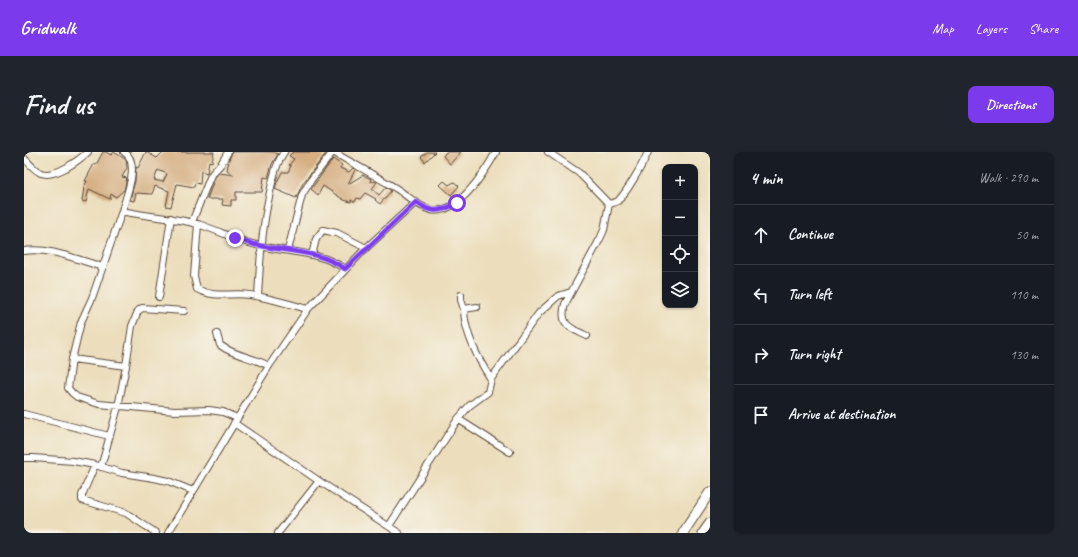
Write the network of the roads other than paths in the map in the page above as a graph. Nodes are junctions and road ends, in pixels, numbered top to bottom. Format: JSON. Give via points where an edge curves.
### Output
{"nodes":[{"id":1,"x":88,"y":152,"type":"edge"},
{"id":2,"x":124,"y":152,"type":"edge"},
{"id":3,"x":228,"y":152,"type":"edge"},
{"id":4,"x":284,"y":152,"type":"edge"},
{"id":5,"x":333,"y":152,"type":"edge"},
{"id":6,"x":496,"y":152,"type":"edge"},
{"id":7,"x":548,"y":152,"type":"edge"},
{"id":8,"x":648,"y":152,"type":"edge"},
{"id":9,"x":24,"y":158,"type":"edge"},
{"id":10,"x":416,"y":202,"type":"junction"},
{"id":11,"x":609,"y":204,"type":"junction"},
{"id":12,"x":122,"y":211,"type":"junction"},
{"id":13,"x":171,"y":218,"type":"junction"},
{"id":14,"x":195,"y":223,"type":"junction"},
{"id":15,"x":260,"y":246,"type":"junction"},
{"id":16,"x":366,"y":248,"type":"junction"},
{"id":17,"x":288,"y":250,"type":"junction"},
{"id":18,"x":24,"y":251,"type":"edge"},
{"id":19,"x":312,"y":254,"type":"junction"},
{"id":20,"x":103,"y":267,"type":"junction"},
{"id":21,"x":345,"y":269,"type":"junction"},
{"id":22,"x":571,"y":292,"type":"junction"},
{"id":23,"x":258,"y":296,"type":"junction"},
{"id":24,"x":462,"y":296,"type":"dead end"},
{"id":25,"x":159,"y":298,"type":"dead end"},
{"id":26,"x":477,"y":306,"type":"dead end"},
{"id":27,"x":308,"y":309,"type":"junction"},
{"id":28,"x":464,"y":309,"type":"junction"},
{"id":29,"x":184,"y":311,"type":"dead end"},
{"id":30,"x":218,"y":334,"type":"dead end"},
{"id":31,"x":587,"y":336,"type":"dead end"},
{"id":32,"x":72,"y":360,"type":"junction"},
{"id":33,"x":126,"y":366,"type":"junction"},
{"id":34,"x":269,"y":366,"type":"junction"},
{"id":35,"x":491,"y":379,"type":"junction"},
{"id":36,"x":118,"y":407,"type":"junction"},
{"id":37,"x":24,"y":414,"type":"edge"},
{"id":38,"x":458,"y":419,"type":"junction"},
{"id":39,"x":236,"y":421,"type":"junction"},
{"id":40,"x":109,"y":436,"type":"junction"},
{"id":41,"x":510,"y":452,"type":"dead end"},
{"id":42,"x":24,"y":458,"type":"edge"},
{"id":43,"x":98,"y":466,"type":"junction"},
{"id":44,"x":319,"y":481,"type":"junction"},
{"id":45,"x":193,"y":491,"type":"junction"},
{"id":46,"x":710,"y":492,"type":"edge"},
{"id":47,"x":710,"y":523,"type":"edge"},
{"id":48,"x":389,"y":526,"type":"junction"},
{"id":49,"x":156,"y":533,"type":"edge"},
{"id":50,"x":168,"y":533,"type":"edge"},
{"id":51,"x":278,"y":533,"type":"edge"},
{"id":52,"x":399,"y":533,"type":"edge"},
{"id":53,"x":683,"y":533,"type":"edge"},
{"id":54,"x":703,"y":533,"type":"edge"}],
"edges":[{"from":1,"to":9,"type":"street","via":[[53,173],[41,173]]},
{"from":2,"to":12,"type":"street","via":[[132,164],[129,188]]},
{"from":3,"to":14,"type":"street","via":[[211,175]]},
{"from":4,"to":15,"type":"street","via":[[273,180]]},
{"from":5,"to":10,"type":"street"},
{"from":5,"to":17,"type":"street","via":[[302,195]]},
{"from":6,"to":10,"type":"street","via":[[468,192],[457,203],[436,211],[423,208]]},
{"from":7,"to":11,"type":"street","via":[[579,174]]},
{"from":8,"to":11,"type":"street","via":[[622,196]]},
{"from":10,"to":16,"type":"street"},
{"from":11,"to":22,"type":"street","via":[[604,230]]},
{"from":12,"to":13,"type":"street"},
{"from":12,"to":20,"type":"street"},
{"from":13,"to":14,"type":"street"},
{"from":13,"to":25,"type":"street"},
{"from":14,"to":15,"type":"street"},
{"from":14,"to":23,"type":"street","via":[[194,276],[197,289],[214,295]]},
{"from":15,"to":17,"type":"street"},
{"from":15,"to":23,"type":"street"},
{"from":16,"to":19,"type":"street","via":[[337,233],[323,230],[316,239]]},
{"from":16,"to":21,"type":"street"},
{"from":17,"to":19,"type":"street"},
{"from":18,"to":20,"type":"street","via":[[48,252]]},
{"from":19,"to":21,"type":"street","via":[[328,259]]},
{"from":20,"to":32,"type":"street","via":[[81,322]]},
{"from":21,"to":27,"type":"street"},
{"from":22,"to":31,"type":"street","via":[[562,314],[564,320],[568,326]]},
{"from":22,"to":35,"type":"street","via":[[558,296],[539,313]]},
{"from":23,"to":27,"type":"street"},
{"from":24,"to":28,"type":"street"},
{"from":26,"to":28,"type":"street"},
{"from":27,"to":34,"type":"street"},
{"from":28,"to":35,"type":"street","via":[[469,333]]},
{"from":29,"to":33,"type":"street","via":[[142,308],[138,310],[132,326]]},
{"from":30,"to":34,"type":"street","via":[[220,344],[232,353],[259,360]]},
{"from":32,"to":33,"type":"street"},
{"from":32,"to":36,"type":"street","via":[[68,388],[72,394],[87,401]]},
{"from":33,"to":36,"type":"street"},
{"from":34,"to":39,"type":"street"},
{"from":35,"to":38,"type":"street","via":[[488,392],[469,406]]},
{"from":36,"to":39,"type":"street","via":[[175,411],[210,410],[222,412]]},
{"from":36,"to":40,"type":"street"},
{"from":37,"to":40,"type":"street"},
{"from":38,"to":41,"type":"street"},
{"from":38,"to":48,"type":"street"},
{"from":39,"to":44,"type":"street"},
{"from":39,"to":45,"type":"street"},
{"from":40,"to":43,"type":"street"},
{"from":42,"to":43,"type":"street","via":[[66,460]]},
{"from":43,"to":45,"type":"street","via":[[168,481]]},
{"from":43,"to":49,"type":"street","via":[[82,495],[82,500],[126,513]]},
{"from":44,"to":48,"type":"street"},
{"from":44,"to":51,"type":"street"},
{"from":45,"to":50,"type":"street"},
{"from":46,"to":53,"type":"main road"},
{"from":47,"to":54,"type":"main road"},
{"from":48,"to":52,"type":"street"}]}
